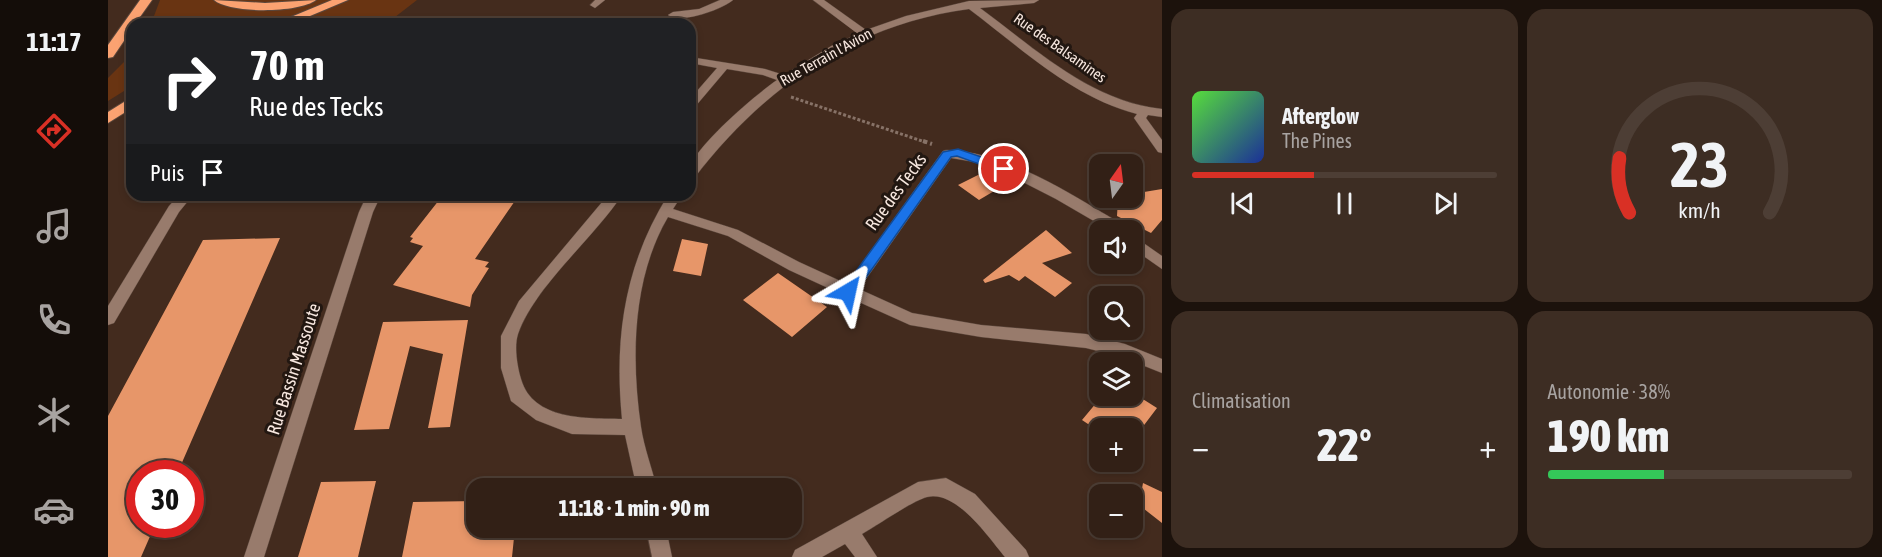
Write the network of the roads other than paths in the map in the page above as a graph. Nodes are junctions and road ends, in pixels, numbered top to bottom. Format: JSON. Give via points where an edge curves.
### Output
{"nodes":[{"id":1,"x":146,"y":0,"type":"edge"},
{"id":2,"x":220,"y":0,"type":"edge"},
{"id":3,"x":310,"y":0,"type":"edge"},
{"id":4,"x":342,"y":0,"type":"edge"},
{"id":5,"x":728,"y":0,"type":"edge"},
{"id":6,"x":818,"y":0,"type":"edge"},
{"id":7,"x":1034,"y":0,"type":"edge"},
{"id":8,"x":968,"y":3,"type":"edge"},
{"id":9,"x":674,"y":15,"type":"dead end"},
{"id":10,"x":133,"y":18,"type":"edge"},
{"id":11,"x":296,"y":18,"type":"edge"},
{"id":12,"x":126,"y":28,"type":"edge"},
{"id":13,"x":866,"y":34,"type":"junction"},
{"id":14,"x":108,"y":54,"type":"edge"},
{"id":15,"x":696,"y":61,"type":"edge"},
{"id":16,"x":724,"y":66,"type":"junction"},
{"id":17,"x":784,"y":79,"type":"junction"},
{"id":18,"x":696,"y":99,"type":"edge"},
{"id":19,"x":126,"y":106,"type":"edge"},
{"id":20,"x":1143,"y":112,"type":"junction"},
{"id":21,"x":1162,"y":113,"type":"edge"},
{"id":22,"x":108,"y":119,"type":"edge"},
{"id":23,"x":1162,"y":149,"type":"edge"},
{"id":24,"x":696,"y":167,"type":"edge"},
{"id":25,"x":181,"y":201,"type":"edge"},
{"id":26,"x":371,"y":201,"type":"edge"},
{"id":27,"x":610,"y":201,"type":"edge"},
{"id":28,"x":671,"y":201,"type":"edge"},
{"id":29,"x":664,"y":211,"type":"junction"},
{"id":30,"x":1103,"y":220,"type":"edge"},
{"id":31,"x":1143,"y":249,"type":"edge"},
{"id":32,"x":1162,"y":264,"type":"edge"},
{"id":33,"x":848,"y":292,"type":"junction"},
{"id":34,"x":108,"y":319,"type":"edge"},
{"id":35,"x":1162,"y":366,"type":"edge"},
{"id":36,"x":632,"y":428,"type":"junction"},
{"id":37,"x":644,"y":478,"type":"edge"},
{"id":38,"x":849,"y":533,"type":"junction"},
{"id":39,"x":658,"y":538,"type":"edge"},
{"id":40,"x":254,"y":557,"type":"edge"},
{"id":41,"x":662,"y":557,"type":"edge"},
{"id":42,"x":802,"y":557,"type":"edge"},
{"id":43,"x":867,"y":557,"type":"edge"},
{"id":44,"x":1019,"y":557,"type":"edge"}],
"edges":[{"from":1,"to":10,"type":"highway"},
{"from":2,"to":3,"type":"highway","via":[[274,7]]},
{"from":4,"to":11,"type":"highway"},
{"from":5,"to":9,"type":"street","via":[[702,12]]},
{"from":6,"to":13,"type":"street"},
{"from":7,"to":8,"type":"street","name":"Rue Terrain l'Avion"},
{"from":8,"to":13,"type":"street","name":"Rue Terrain l'Avion"},
{"from":8,"to":20,"type":"street","name":"Rue des Balsamines","via":[[1096,95]]},
{"from":12,"to":14,"type":"highway"},
{"from":13,"to":17,"type":"street","name":"Rue Terrain l'Avion"},
{"from":15,"to":16,"type":"street"},
{"from":16,"to":17,"type":"street"},
{"from":16,"to":18,"type":"street"},
{"from":17,"to":24,"type":"street","name":"Rue Terrain l'Avion","via":[[727,130]]},
{"from":19,"to":22,"type":"highway"},
{"from":20,"to":21,"type":"street","name":"Rue des Balsamines"},
{"from":20,"to":23,"type":"street","via":[[1140,118]]},
{"from":25,"to":34,"type":"street"},
{"from":26,"to":40,"type":"street","name":"Rue Bassin Massoute"},
{"from":27,"to":36,"type":"street","via":[[524,305],[509,336],[509,368],[517,396],[542,415],[573,426]]},
{"from":28,"to":29,"type":"street"},
{"from":29,"to":33,"type":"street","via":[[733,233]]},
{"from":29,"to":36,"type":"street","via":[[630,304],[626,349]]},
{"from":30,"to":33,"type":"street","name":"Rue des Tecks","via":[[1023,177],[958,152],[947,154]]},
{"from":31,"to":32,"type":"street"},
{"from":33,"to":35,"type":"street","via":[[910,319],[981,331],[1086,341]]},
{"from":36,"to":37,"type":"street"},
{"from":38,"to":42,"type":"street"},
{"from":38,"to":43,"type":"street"},
{"from":38,"to":44,"type":"street","via":[[925,488],[946,488],[968,501]]},
{"from":39,"to":41,"type":"street"}]}
